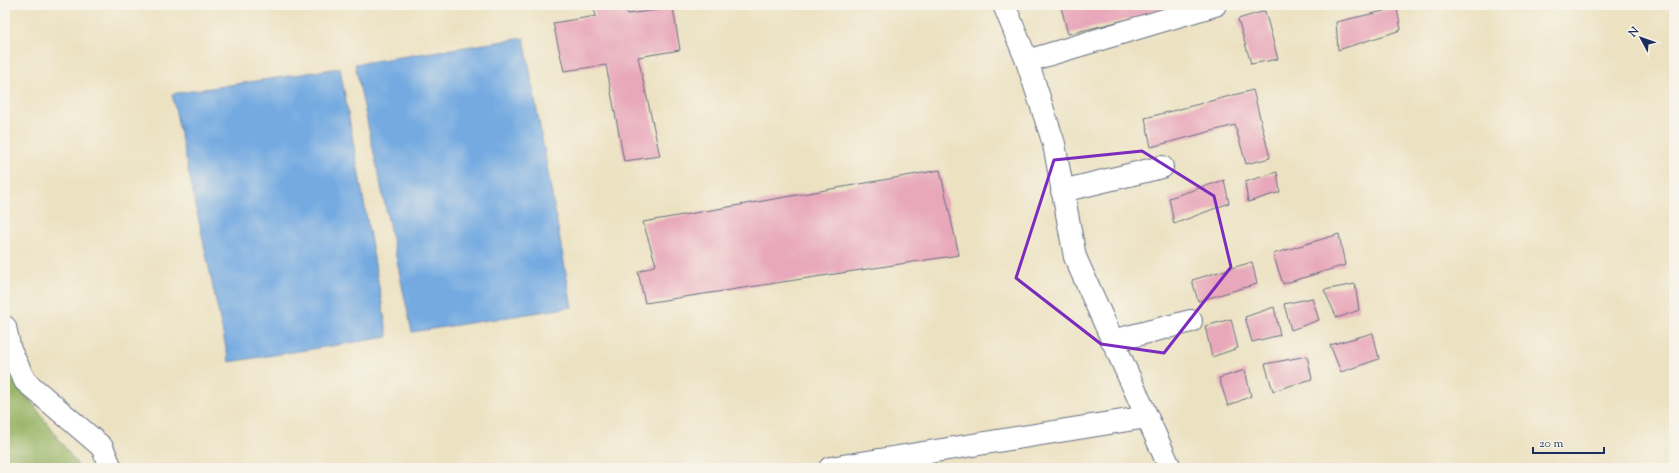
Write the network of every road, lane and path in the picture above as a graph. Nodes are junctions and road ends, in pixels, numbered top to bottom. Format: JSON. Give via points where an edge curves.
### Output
{"nodes":[{"id":1,"x":1004,"y":5,"type":"edge"},
{"id":2,"x":1215,"y":5,"type":"edge"},
{"id":3,"x":1027,"y":61,"type":"junction"},
{"id":4,"x":1162,"y":167,"type":"dead end"},
{"id":5,"x":1062,"y":191,"type":"junction"},
{"id":6,"x":1191,"y":321,"type":"dead end"},
{"id":7,"x":5,"y":327,"type":"edge"},
{"id":8,"x":1112,"y":341,"type":"junction"},
{"id":9,"x":1147,"y":417,"type":"junction"},
{"id":10,"x":111,"y":468,"type":"edge"},
{"id":11,"x":830,"y":468,"type":"edge"},
{"id":12,"x":1170,"y":468,"type":"edge"}],
"edges":[{"from":1,"to":3,"type":"street"},
{"from":2,"to":3,"type":"street"},
{"from":3,"to":5,"type":"street","via":[[1054,144]]},
{"from":4,"to":5,"type":"street"},
{"from":5,"to":8,"type":"street","via":[[1075,257]]},
{"from":6,"to":8,"type":"street"},
{"from":7,"to":10,"type":"street","via":[[10,350],[25,381],[102,447]]},
{"from":8,"to":9,"type":"street"},
{"from":9,"to":11,"type":"street"},
{"from":9,"to":12,"type":"street"}]}
